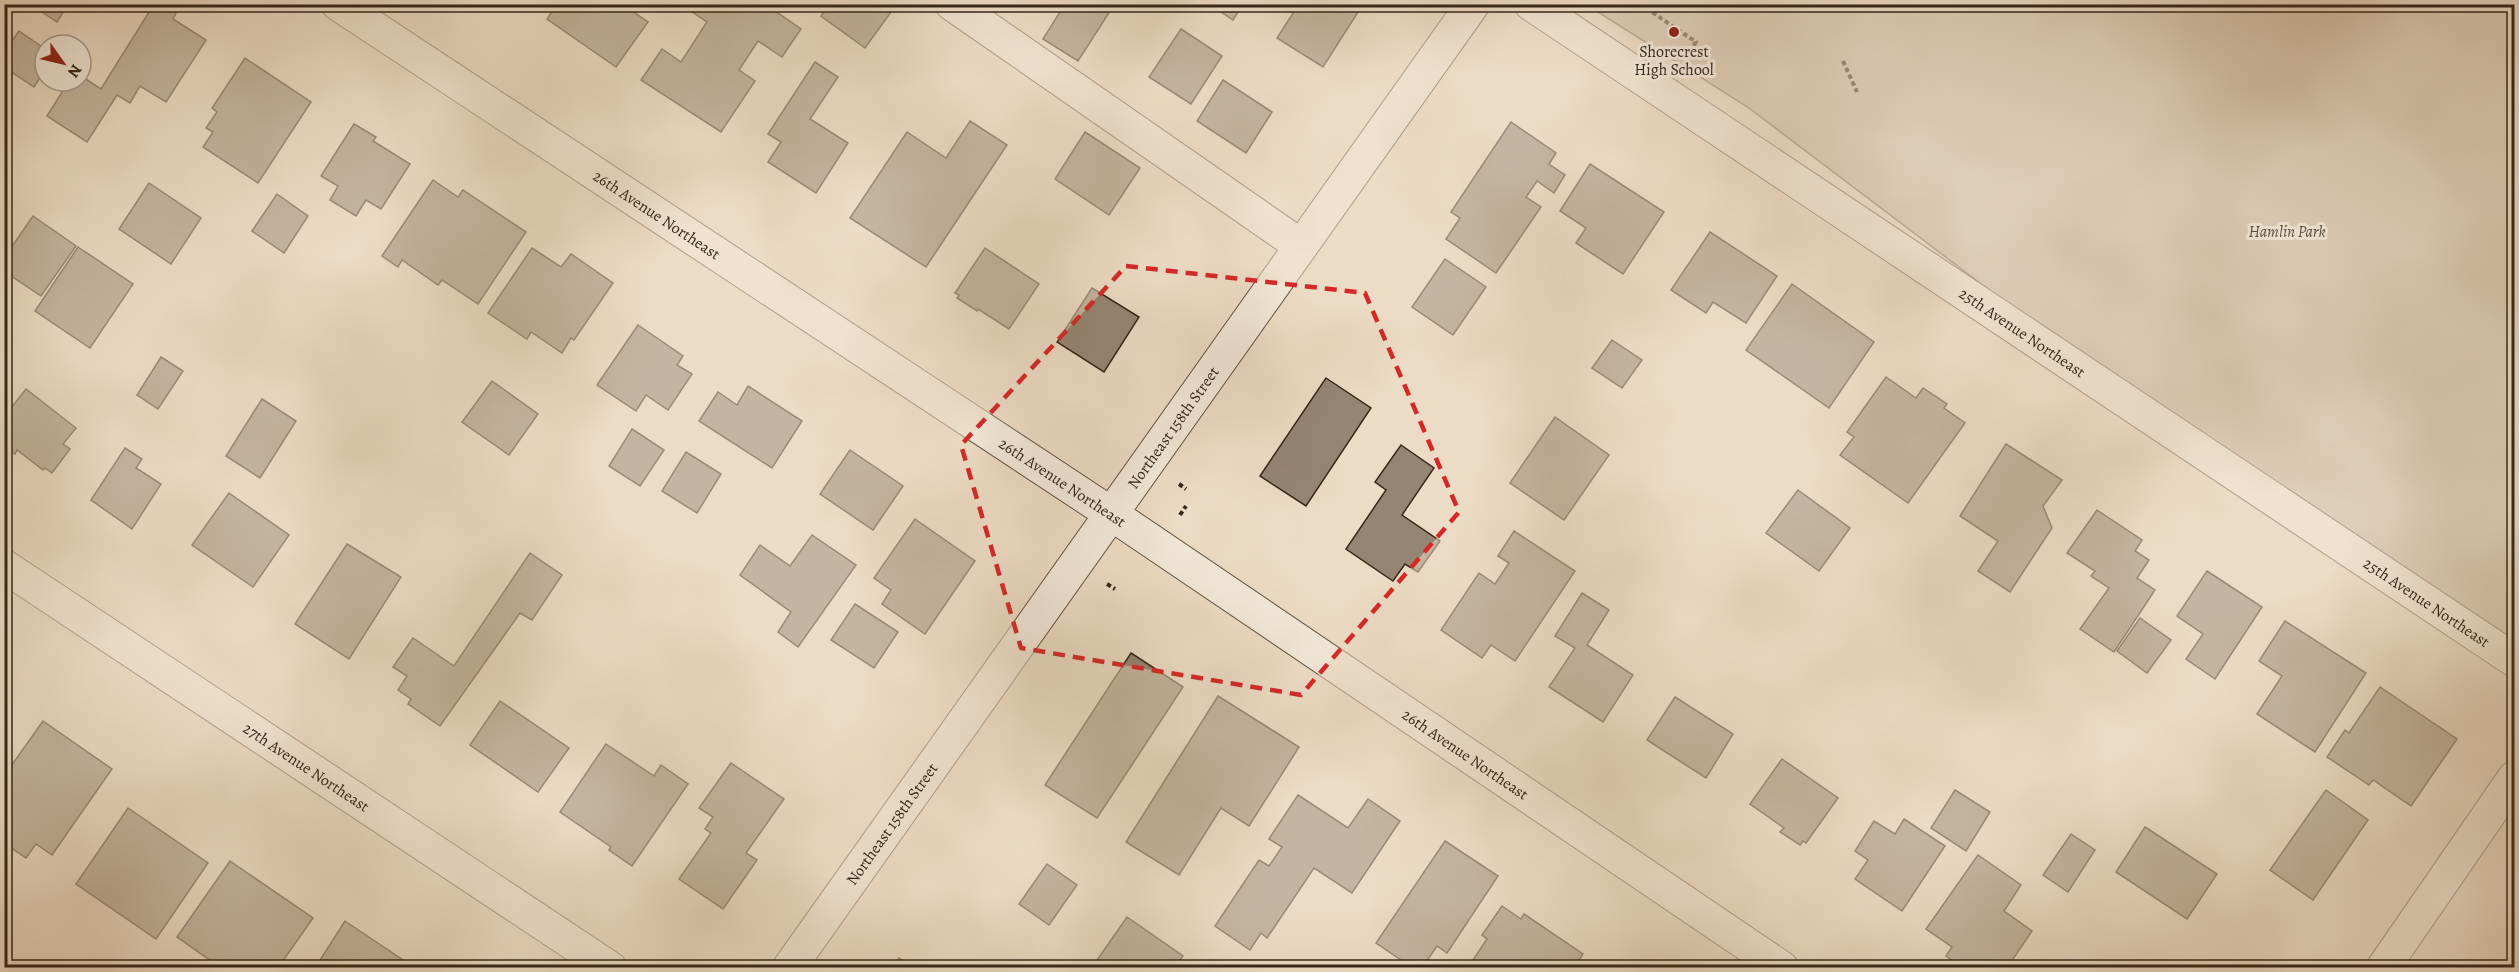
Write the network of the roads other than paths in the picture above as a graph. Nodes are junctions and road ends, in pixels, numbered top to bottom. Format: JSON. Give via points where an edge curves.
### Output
{"nodes":[{"id":1,"x":338,"y":4,"type":"edge"},
{"id":2,"x":952,"y":4,"type":"edge"},
{"id":3,"x":1473,"y":4,"type":"edge"},
{"id":4,"x":1531,"y":4,"type":"edge"},
{"id":5,"x":1300,"y":246,"type":"junction"},
{"id":6,"x":1110,"y":513,"type":"junction"},
{"id":7,"x":4,"y":566,"type":"edge"},
{"id":8,"x":2514,"y":660,"type":"edge"},
{"id":9,"x":2514,"y":778,"type":"edge"},
{"id":10,"x":610,"y":968,"type":"edge"},
{"id":11,"x":789,"y":968,"type":"edge"},
{"id":12,"x":1782,"y":968,"type":"edge"},
{"id":13,"x":2383,"y":968,"type":"edge"}],
"edges":[{"from":1,"to":6,"type":"street","name":"26th Avenue Northeast"},
{"from":2,"to":5,"type":"street"},
{"from":3,"to":5,"type":"street","name":"Northeast 158th Street"},
{"from":4,"to":8,"type":"street","name":"25th Avenue Northeast"},
{"from":5,"to":6,"type":"street","name":"Northeast 158th Street"},
{"from":6,"to":11,"type":"street","name":"Northeast 158th Street"},
{"from":6,"to":12,"type":"street","name":"26th Avenue Northeast"},
{"from":7,"to":10,"type":"street","name":"27th Avenue Northeast"},
{"from":9,"to":13,"type":"street"}]}
